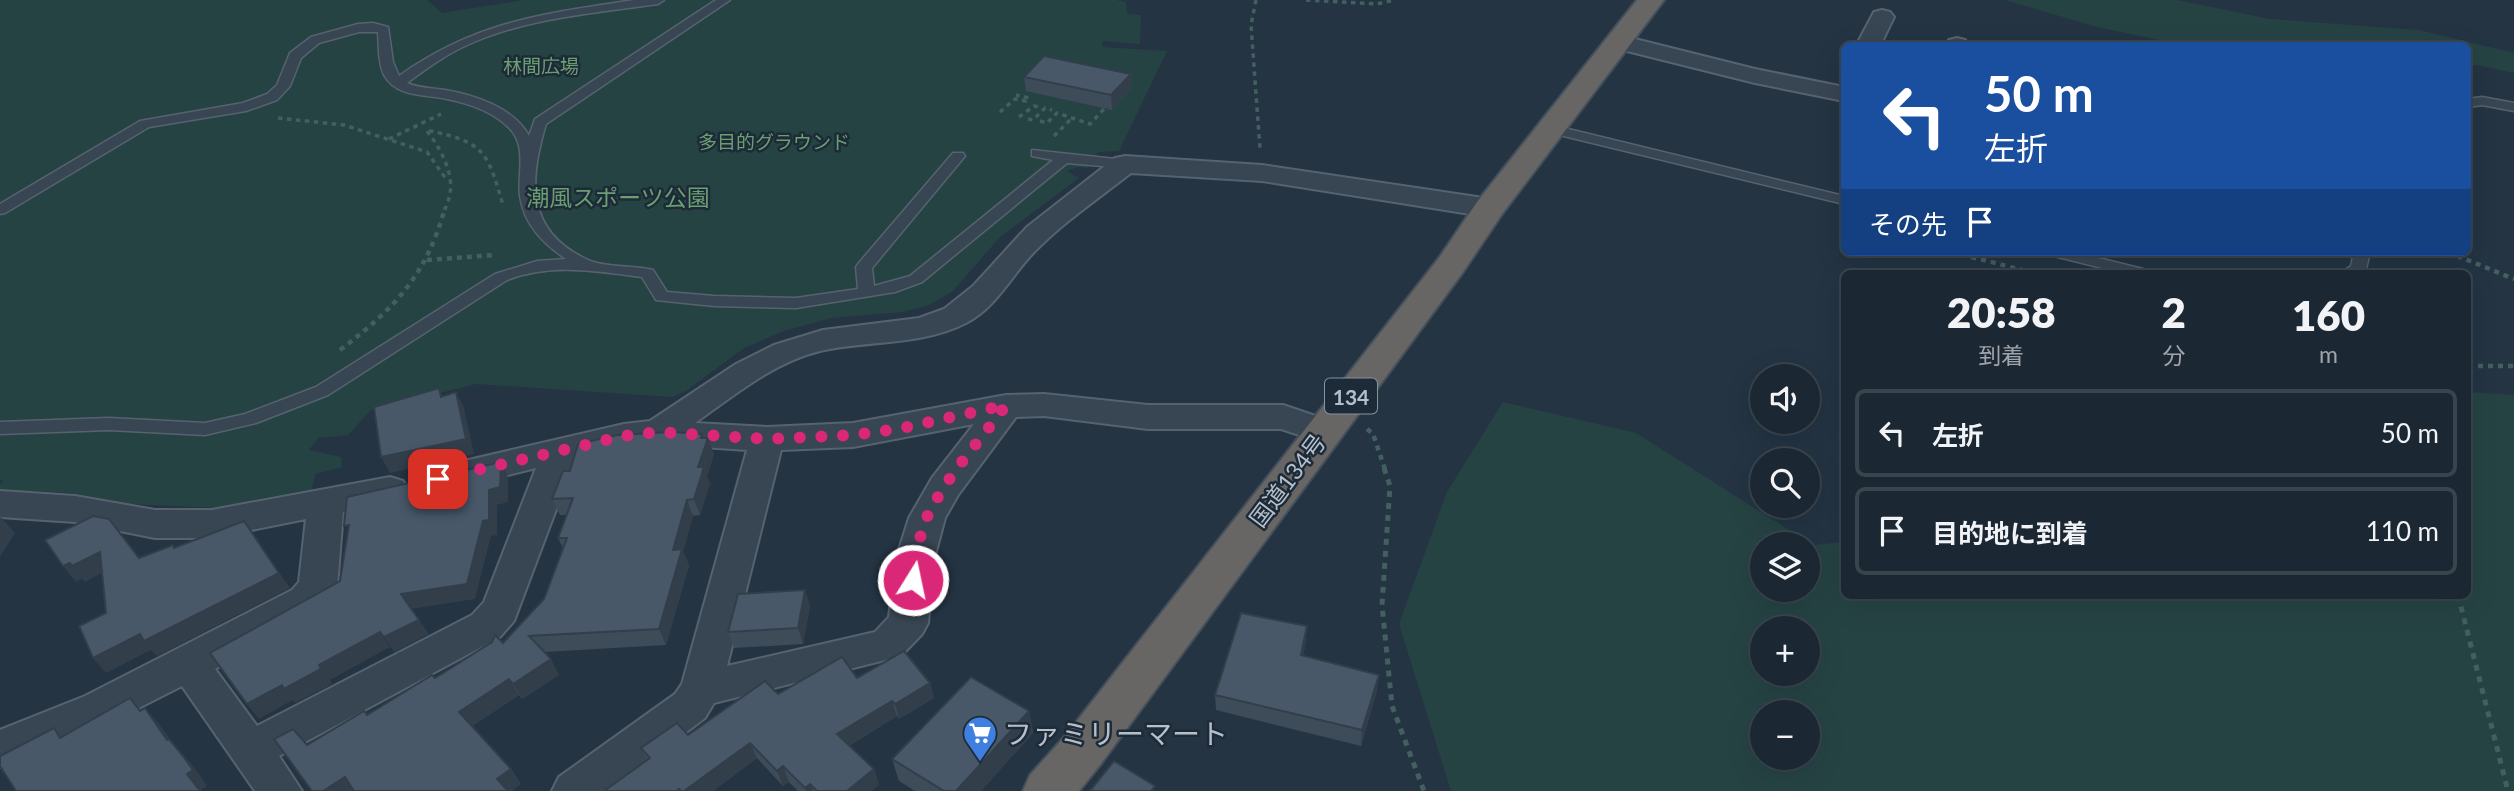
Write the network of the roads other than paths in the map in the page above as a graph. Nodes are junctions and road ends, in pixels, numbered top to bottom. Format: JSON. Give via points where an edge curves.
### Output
{"nodes":[{"id":1,"x":657,"y":0,"type":"edge"},
{"id":2,"x":724,"y":0,"type":"edge"},
{"id":3,"x":1651,"y":0,"type":"edge"},
{"id":4,"x":1882,"y":17,"type":"dead end"},
{"id":5,"x":1619,"y":42,"type":"junction"},
{"id":6,"x":1870,"y":42,"type":"edge"},
{"id":7,"x":398,"y":83,"type":"junction"},
{"id":8,"x":1841,"y":92,"type":"edge"},
{"id":9,"x":2471,"y":103,"type":"edge"},
{"id":10,"x":2514,"y":107,"type":"edge"},
{"id":11,"x":1552,"y":129,"type":"junction"},
{"id":12,"x":1037,"y":153,"type":"dead end"},
{"id":13,"x":958,"y":156,"type":"dead end"},
{"id":14,"x":529,"y":158,"type":"junction"},
{"id":15,"x":1064,"y":158,"type":"junction"},
{"id":16,"x":1125,"y":164,"type":"junction"},
{"id":17,"x":1841,"y":199,"type":"edge"},
{"id":18,"x":1489,"y":209,"type":"junction"},
{"id":19,"x":0,"y":210,"type":"edge"},
{"id":20,"x":2071,"y":256,"type":"edge"},
{"id":21,"x":585,"y":265,"type":"junction"},
{"id":22,"x":2129,"y":270,"type":"edge"},
{"id":23,"x":867,"y":293,"type":"junction"},
{"id":24,"x":1006,"y":405,"type":"junction"},
{"id":25,"x":1332,"y":420,"type":"junction"},
{"id":26,"x":0,"y":428,"type":"edge"},
{"id":27,"x":658,"y":432,"type":"junction"},
{"id":28,"x":767,"y":439,"type":"junction"},
{"id":29,"x":561,"y":450,"type":"junction"},
{"id":30,"x":326,"y":503,"type":"junction"},
{"id":31,"x":0,"y":504,"type":"edge"},
{"id":32,"x":190,"y":664,"type":"junction"},
{"id":33,"x":701,"y":689,"type":"junction"},
{"id":34,"x":0,"y":749,"type":"edge"},
{"id":35,"x":251,"y":751,"type":"junction"},
{"id":36,"x":280,"y":791,"type":"edge"},
{"id":37,"x":574,"y":791,"type":"edge"},
{"id":38,"x":1048,"y":791,"type":"edge"}],
"edges":[{"from":1,"to":7,"type":"lane","via":[[544,18],[495,31],[438,55]]},
{"from":2,"to":14,"type":"lane","via":[[540,122]]},
{"from":3,"to":5,"type":"highway","name":"国道134号","number":"134"},
{"from":4,"to":6,"type":"street"},
{"from":5,"to":8,"type":"street"},
{"from":5,"to":11,"type":"highway","name":"国道134号","number":"134"},
{"from":7,"to":14,"type":"lane","via":[[464,99],[496,113],[515,125]]},
{"from":7,"to":19,"type":"lane","via":[[389,70],[384,30],[358,28],[327,35],[300,49],[284,86],[272,97],[246,107],[145,124]]},
{"from":9,"to":10,"type":"lane"},
{"from":11,"to":17,"type":"lane"},
{"from":11,"to":18,"type":"highway","name":"国道134号","number":"134"},
{"from":12,"to":15,"type":"lane"},
{"from":13,"to":23,"type":"lane","via":[[864,267]]},
{"from":14,"to":21,"type":"lane","via":[[530,213],[545,235]]},
{"from":15,"to":16,"type":"lane"},
{"from":15,"to":23,"type":"lane","via":[[916,279]]},
{"from":16,"to":18,"type":"street","via":[[1262,173]]},
{"from":16,"to":27,"type":"street","via":[[1042,228],[974,303],[957,315],[915,329],[793,349]]},
{"from":18,"to":25,"type":"highway","name":"国道134号","number":"134"},
{"from":20,"to":22,"type":"lane"},
{"from":21,"to":23,"type":"lane","via":[[647,272],[662,296],[785,304]]},
{"from":21,"to":26,"type":"lane","via":[[549,262],[509,274],[334,385],[290,405],[219,427],[109,424]]},
{"from":24,"to":25,"type":"street","via":[[1148,417]]},
{"from":24,"to":28,"type":"street","via":[[882,432]]},
{"from":24,"to":33,"type":"street","via":[[927,518],[915,559],[908,623],[887,645]]},
{"from":25,"to":38,"type":"highway","name":"国道134号","number":"134"},
{"from":27,"to":28,"type":"street"},
{"from":27,"to":29,"type":"street"},
{"from":28,"to":33,"type":"street"},
{"from":29,"to":30,"type":"street"},
{"from":29,"to":35,"type":"street","via":[[500,610],[486,626]]},
{"from":30,"to":31,"type":"street","via":[[212,524],[155,524],[75,509]]},
{"from":30,"to":32,"type":"street","via":[[318,587],[306,601]]},
{"from":32,"to":34,"type":"street"},
{"from":32,"to":35,"type":"street"},
{"from":33,"to":37,"type":"street","via":[[690,706]]},
{"from":35,"to":36,"type":"street"}]}
